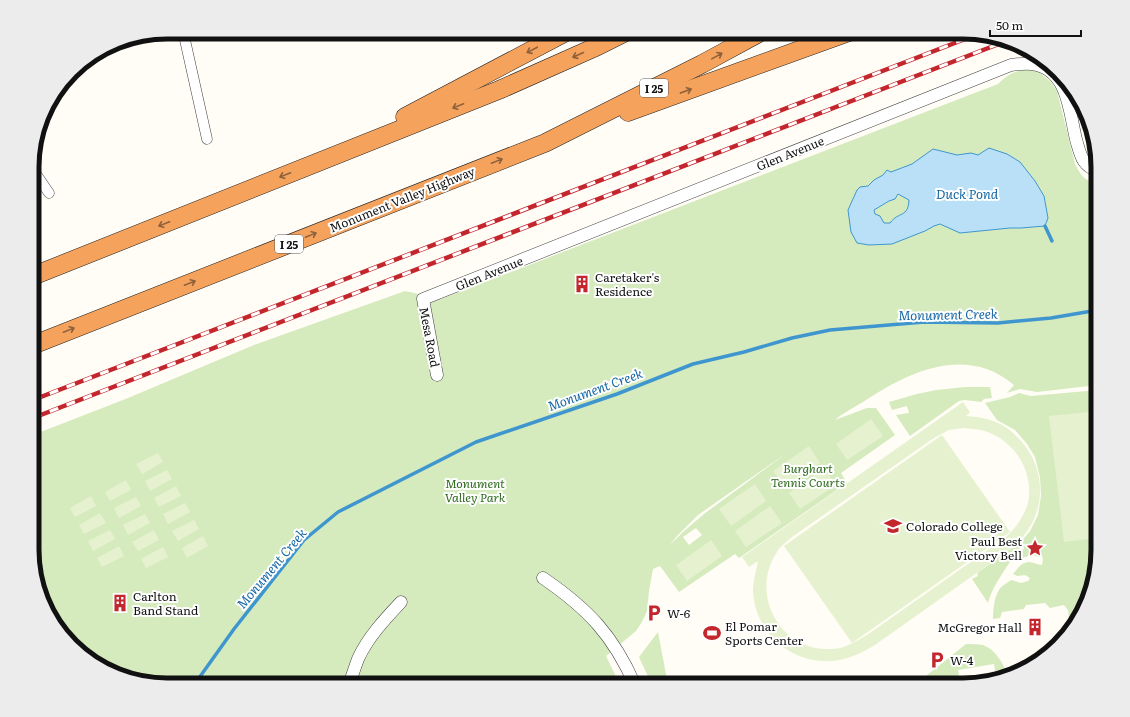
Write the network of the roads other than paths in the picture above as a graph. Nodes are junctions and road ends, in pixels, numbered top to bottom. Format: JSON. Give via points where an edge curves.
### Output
{"nodes":[{"id":1,"x":184,"y":39,"type":"edge"},
{"id":2,"x":553,"y":39,"type":"edge"},
{"id":3,"x":612,"y":39,"type":"edge"},
{"id":4,"x":748,"y":39,"type":"edge"},
{"id":5,"x":830,"y":39,"type":"edge"},
{"id":6,"x":1041,"y":66,"type":"edge"},
{"id":7,"x":1063,"y":86,"type":"edge"},
{"id":8,"x":207,"y":139,"type":"dead end"},
{"id":9,"x":545,"y":143,"type":"junction"},
{"id":10,"x":321,"y":161,"type":"junction"},
{"id":11,"x":1091,"y":168,"type":"edge"},
{"id":12,"x":39,"y":178,"type":"edge"},
{"id":13,"x":49,"y":193,"type":"dead end"},
{"id":14,"x":39,"y":274,"type":"edge"},
{"id":15,"x":422,"y":299,"type":"joint"},
{"id":16,"x":39,"y":343,"type":"edge"},
{"id":17,"x":438,"y":376,"type":"dead end"},
{"id":18,"x":543,"y":578,"type":"dead end"},
{"id":19,"x":401,"y":602,"type":"dead end"},
{"id":20,"x":351,"y":678,"type":"edge"},
{"id":21,"x":631,"y":678,"type":"edge"}],
"edges":[{"from":1,"to":8,"type":"street"},
{"from":2,"to":10,"type":"highway","one_way":true},
{"from":3,"to":10,"type":"highway","one_way":true,"via":[[499,90]]},
{"from":9,"to":4,"type":"highway","name":"Monument Valley Highway","number":"I 25","one_way":true},
{"from":9,"to":5,"type":"highway","one_way":true},
{"from":6,"to":15,"type":"street","name":"Glen Avenue","via":[[1011,65]]},
{"from":7,"to":11,"type":"street","name":"Glen Avenue","via":[[1082,159]]},
{"from":16,"to":9,"type":"highway","name":"Monument Valley Highway","number":"I 25","one_way":true},
{"from":10,"to":14,"type":"highway","one_way":true},
{"from":12,"to":13,"type":"street"},
{"from":15,"to":17,"type":"street","name":"Mesa Road"},
{"from":18,"to":21,"type":"street","via":[[580,606],[603,629]]},
{"from":19,"to":20,"type":"street","via":[[370,638],[358,659]]}]}
